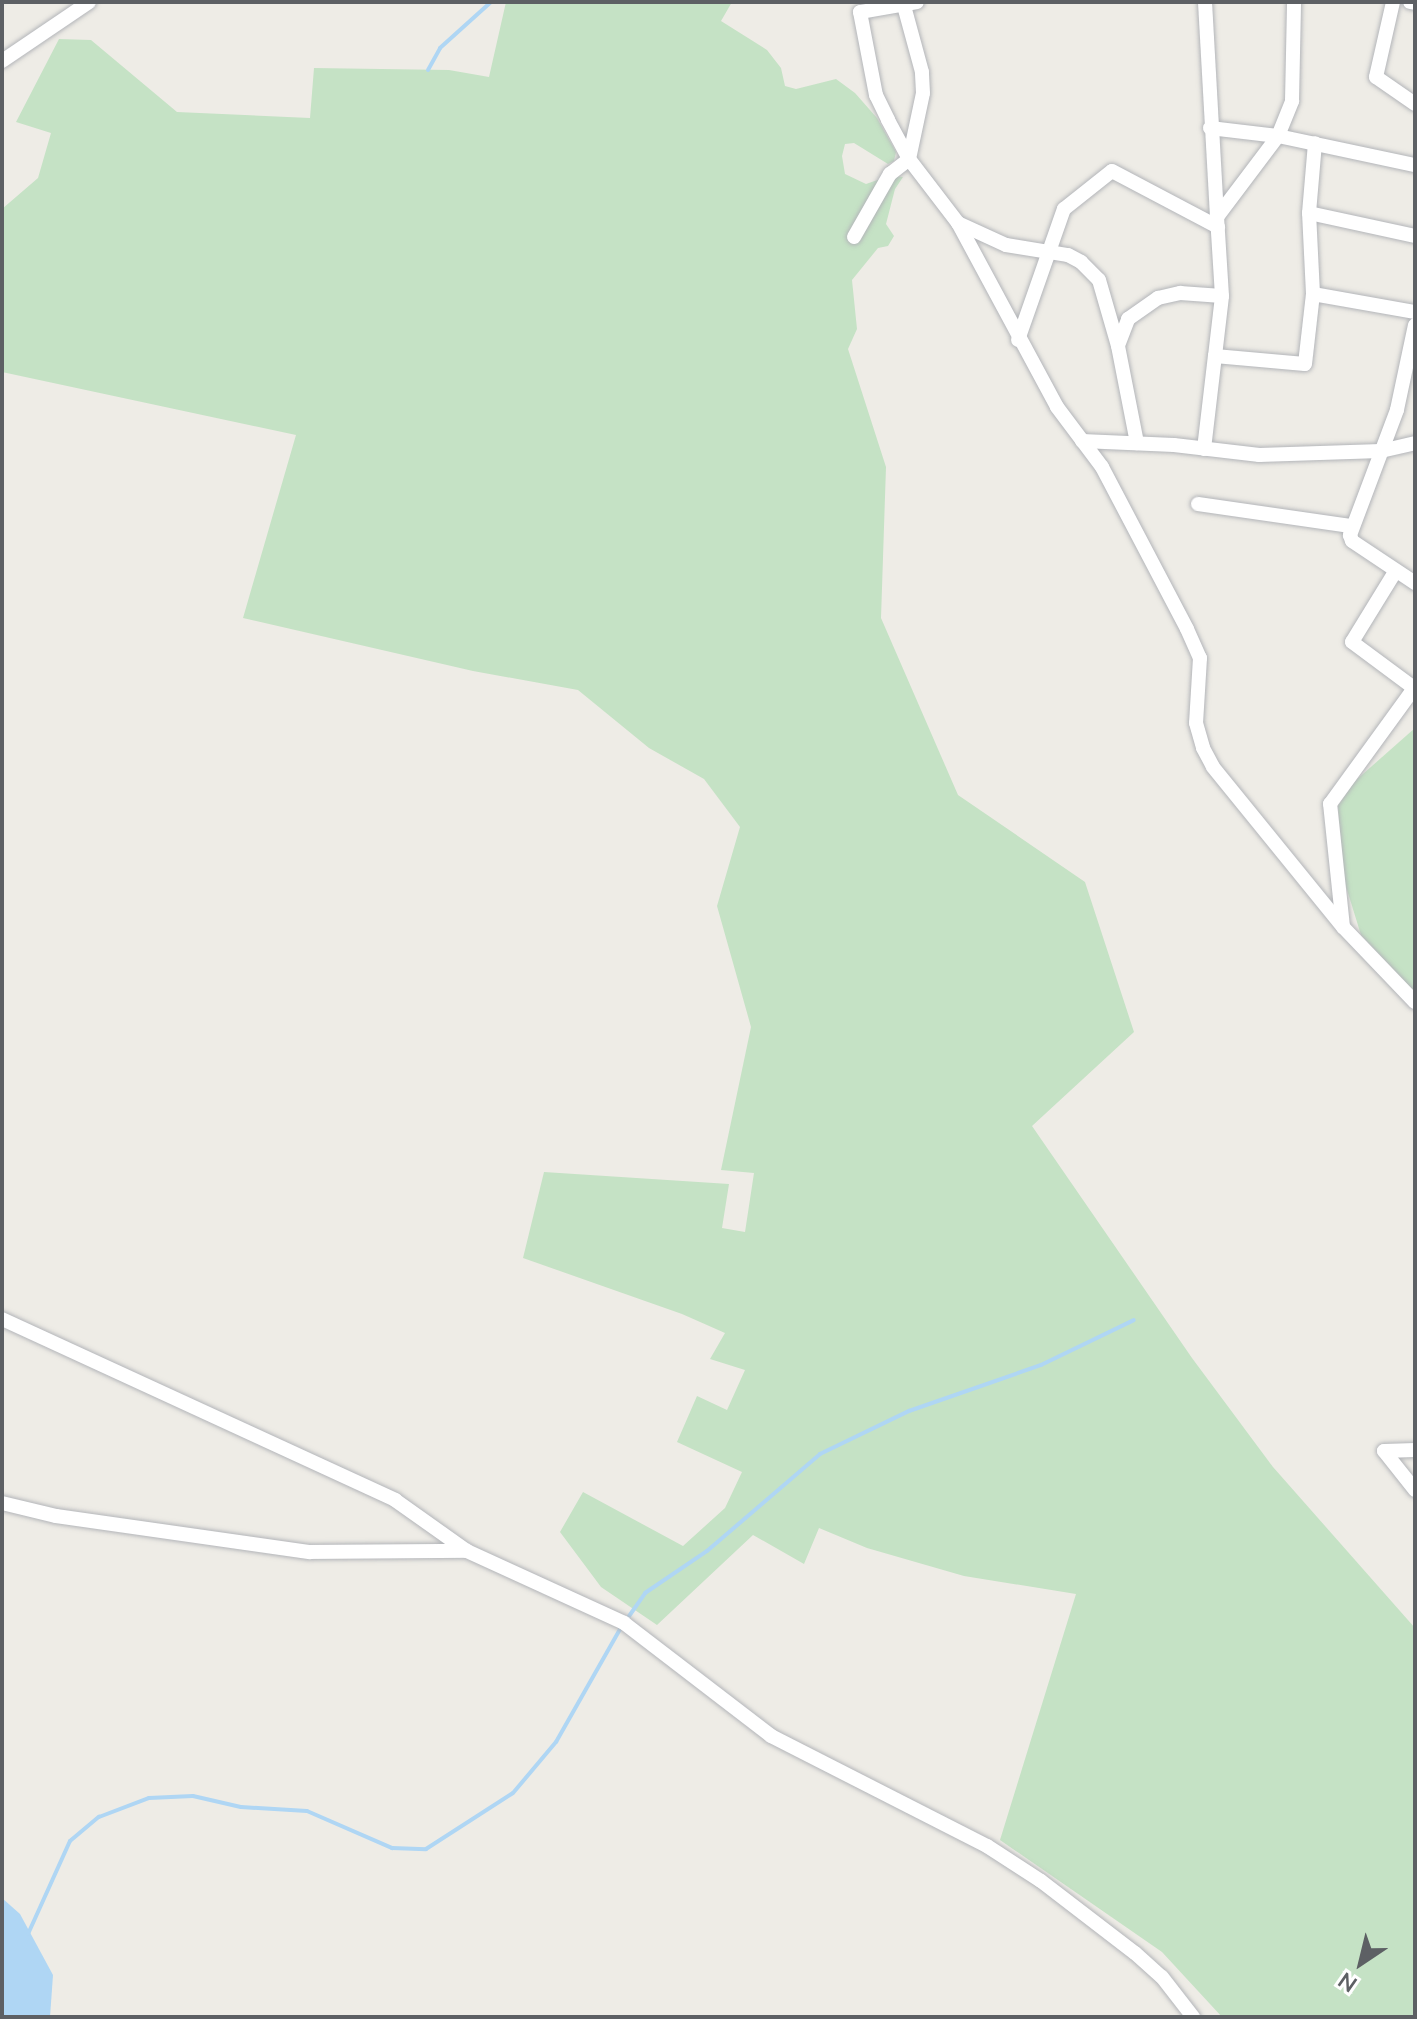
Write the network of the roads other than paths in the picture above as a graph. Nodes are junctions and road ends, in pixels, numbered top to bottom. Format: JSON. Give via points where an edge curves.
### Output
{"nodes":[{"id":1,"x":89,"y":2,"type":"edge"},
{"id":2,"x":1205,"y":2,"type":"edge"},
{"id":3,"x":1294,"y":2,"type":"edge"},
{"id":4,"x":1393,"y":2,"type":"edge"},
{"id":5,"x":908,"y":3,"type":"edge"},
{"id":6,"x":2,"y":61,"type":"edge"},
{"id":7,"x":1415,"y":104,"type":"edge"},
{"id":8,"x":1210,"y":128,"type":"junction"},
{"id":9,"x":1278,"y":136,"type":"junction"},
{"id":10,"x":1315,"y":143,"type":"junction"},
{"id":11,"x":909,"y":159,"type":"junction"},
{"id":12,"x":1415,"y":165,"type":"edge"},
{"id":13,"x":1309,"y":213,"type":"junction"},
{"id":14,"x":1217,"y":222,"type":"junction"},
{"id":15,"x":958,"y":223,"type":"junction"},
{"id":16,"x":1415,"y":236,"type":"edge"},
{"id":17,"x":854,"y":237,"type":"dead end"},
{"id":18,"x":1049,"y":252,"type":"junction"},
{"id":19,"x":1313,"y":294,"type":"junction"},
{"id":20,"x":1222,"y":296,"type":"junction"},
{"id":21,"x":1415,"y":312,"type":"edge"},
{"id":22,"x":1415,"y":325,"type":"edge"},
{"id":23,"x":1018,"y":340,"type":"junction"},
{"id":24,"x":1118,"y":346,"type":"junction"},
{"id":25,"x":1215,"y":356,"type":"junction"},
{"id":26,"x":1082,"y":441,"type":"junction"},
{"id":27,"x":1137,"y":443,"type":"junction"},
{"id":28,"x":1415,"y":443,"type":"edge"},
{"id":29,"x":1204,"y":449,"type":"junction"},
{"id":30,"x":1381,"y":451,"type":"junction"},
{"id":31,"x":1198,"y":504,"type":"dead end"},
{"id":32,"x":1350,"y":526,"type":"junction"},
{"id":33,"x":1395,"y":572,"type":"junction"},
{"id":34,"x":1414,"y":580,"type":"edge"},
{"id":35,"x":1414,"y":688,"type":"edge"},
{"id":36,"x":1343,"y":927,"type":"junction"},
{"id":37,"x":1415,"y":1002,"type":"edge"},
{"id":38,"x":2,"y":1319,"type":"edge"},
{"id":39,"x":1415,"y":1450,"type":"edge"},
{"id":40,"x":1415,"y":1490,"type":"edge"},
{"id":41,"x":2,"y":1503,"type":"edge"},
{"id":42,"x":467,"y":1551,"type":"junction"},
{"id":43,"x":1193,"y":2017,"type":"edge"}],
"edges":[{"from":1,"to":6,"type":"street"},
{"from":2,"to":8,"type":"street"},
{"from":3,"to":9,"type":"street","via":[[1292,101]]},
{"from":4,"to":7,"type":"street","via":[[1376,77]]},
{"from":5,"to":11,"type":"street","via":[[923,93]]},
{"from":5,"to":11,"type":"street","via":[[860,12],[876,95]]},
{"from":8,"to":9,"type":"street"},
{"from":8,"to":14,"type":"street"},
{"from":9,"to":10,"type":"street"},
{"from":9,"to":14,"type":"street"},
{"from":10,"to":12,"type":"street"},
{"from":10,"to":13,"type":"street"},
{"from":11,"to":15,"type":"street"},
{"from":11,"to":17,"type":"street","via":[[890,174]]},
{"from":13,"to":16,"type":"street"},
{"from":13,"to":19,"type":"street"},
{"from":14,"to":18,"type":"street","via":[[1112,171],[1064,209]]},
{"from":14,"to":20,"type":"street"},
{"from":15,"to":18,"type":"street","via":[[1006,245]]},
{"from":15,"to":23,"type":"street"},
{"from":18,"to":23,"type":"street"},
{"from":18,"to":24,"type":"street","via":[[1081,262],[1099,280]]},
{"from":19,"to":21,"type":"street"},
{"from":19,"to":25,"type":"street","via":[[1305,364]]},
{"from":20,"to":24,"type":"street","via":[[1180,293],[1158,298],[1128,319]]},
{"from":20,"to":25,"type":"street"},
{"from":22,"to":30,"type":"street","via":[[1397,410]]},
{"from":23,"to":26,"type":"street"},
{"from":24,"to":27,"type":"street"},
{"from":25,"to":29,"type":"street"},
{"from":26,"to":27,"type":"street"},
{"from":26,"to":36,"type":"street","via":[[1122,503],[1200,658],[1196,723],[1213,767]]},
{"from":27,"to":29,"type":"street"},
{"from":28,"to":30,"type":"street"},
{"from":29,"to":30,"type":"street","via":[[1259,455]]},
{"from":30,"to":32,"type":"street"},
{"from":31,"to":32,"type":"street"},
{"from":32,"to":33,"type":"street","via":[[1352,541]]},
{"from":33,"to":34,"type":"street"},
{"from":33,"to":35,"type":"street","via":[[1352,642]]},
{"from":35,"to":36,"type":"street","via":[[1330,804]]},
{"from":36,"to":37,"type":"street"},
{"from":38,"to":42,"type":"street","via":[[395,1500]]},
{"from":39,"to":40,"type":"street","via":[[1384,1451]]},
{"from":41,"to":42,"type":"street","via":[[56,1516],[310,1552]]},
{"from":42,"to":43,"type":"street","via":[[624,1623],[771,1736],[987,1846],[1135,1953]]}]}
